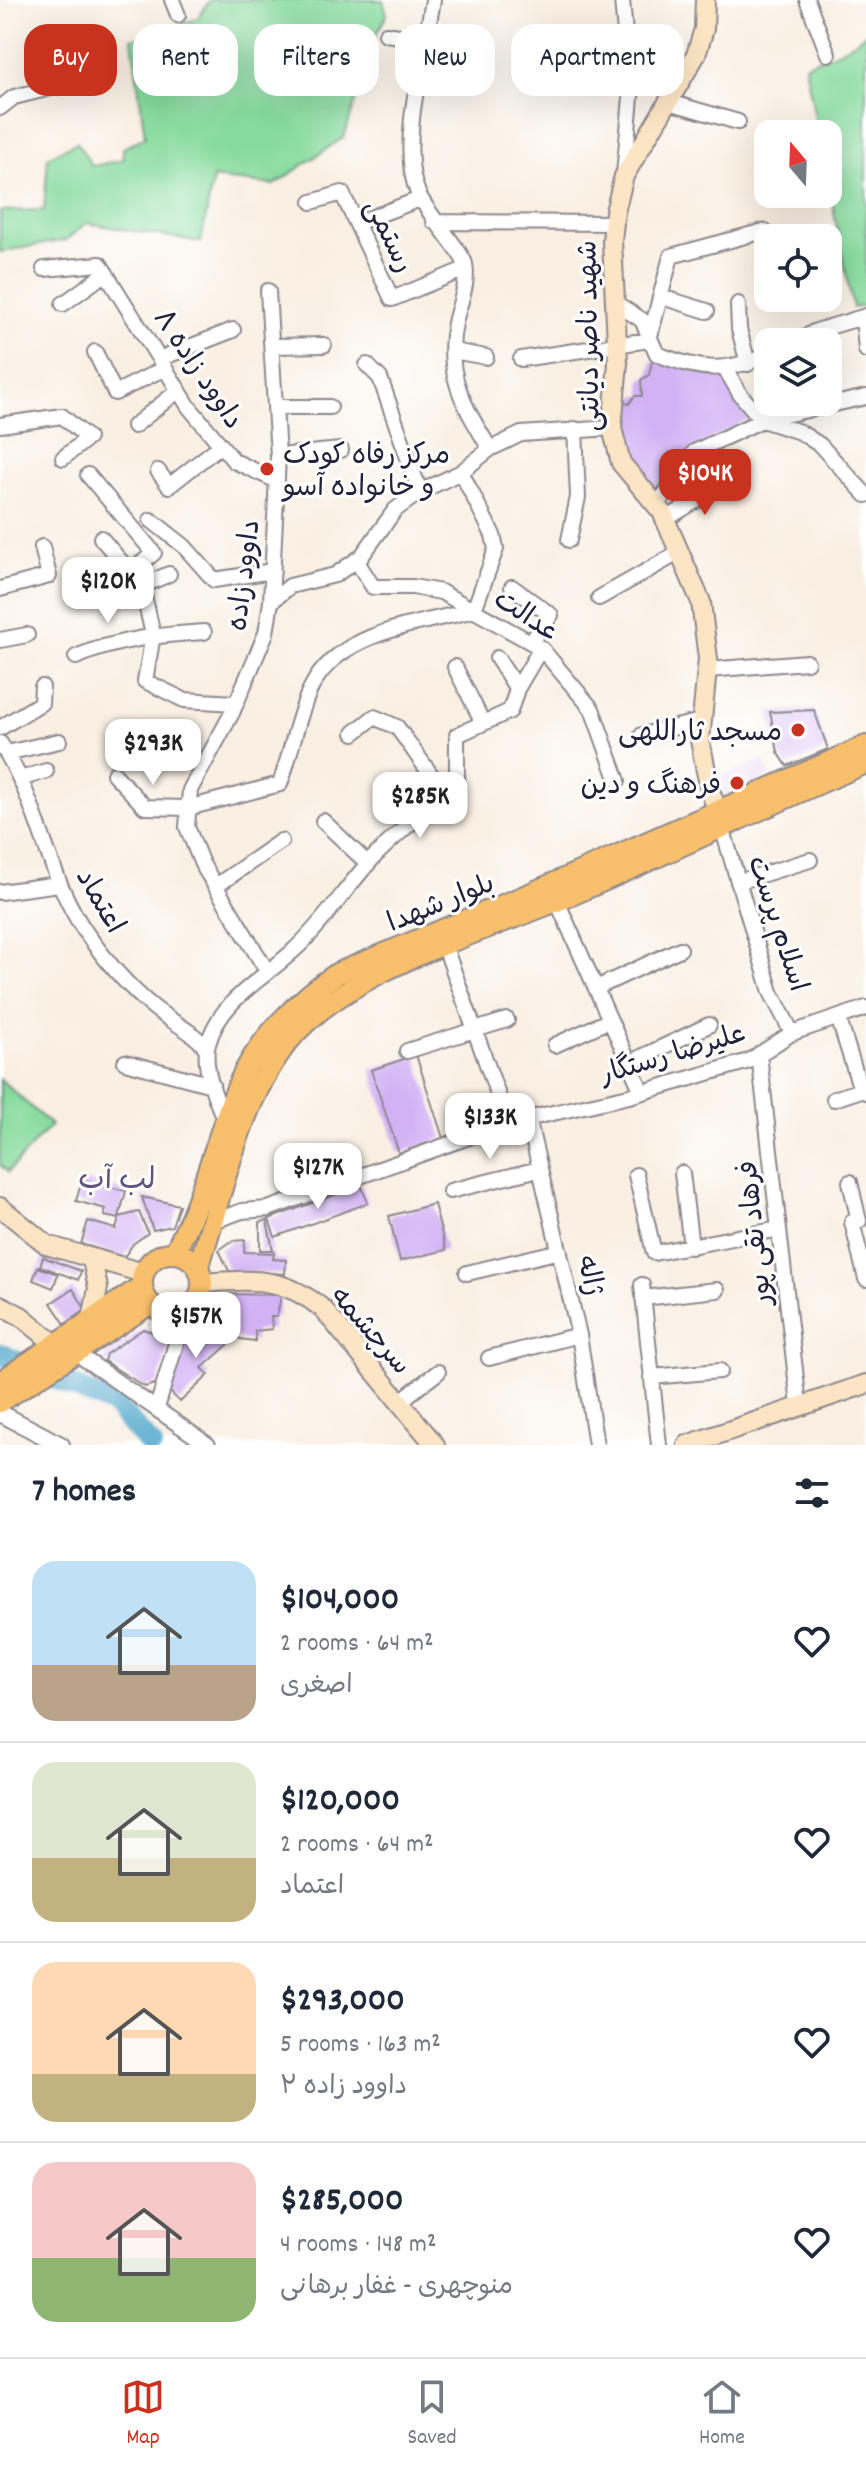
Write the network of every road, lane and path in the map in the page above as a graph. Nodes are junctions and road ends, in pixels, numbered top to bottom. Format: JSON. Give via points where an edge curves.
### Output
{"nodes":[{"id":1,"x":172,"y":0,"type":"edge"},
{"id":2,"x":433,"y":0,"type":"edge"},
{"id":3,"x":622,"y":0,"type":"edge"},
{"id":4,"x":705,"y":0,"type":"edge"},
{"id":5,"x":807,"y":0,"type":"edge"},
{"id":6,"x":178,"y":15,"type":"dead end"},
{"id":7,"x":429,"y":24,"type":"edge"},
{"id":8,"x":386,"y":34,"type":"dead end"},
{"id":9,"x":395,"y":35,"type":"edge"},
{"id":10,"x":828,"y":54,"type":"dead end"},
{"id":11,"x":24,"y":95,"type":"edge"},
{"id":12,"x":416,"y":96,"type":"edge"},
{"id":13,"x":669,"y":102,"type":"junction"},
{"id":14,"x":0,"y":108,"type":"edge"},
{"id":15,"x":738,"y":122,"type":"dead end"},
{"id":16,"x":624,"y":176,"type":"junction"},
{"id":17,"x":420,"y":199,"type":"junction"},
{"id":18,"x":312,"y":202,"type":"dead end"},
{"id":19,"x":434,"y":222,"type":"junction"},
{"id":20,"x":357,"y":223,"type":"junction"},
{"id":21,"x":614,"y":223,"type":"junction"},
{"id":22,"x":754,"y":234,"type":"edge"},
{"id":23,"x":103,"y":268,"type":"junction"},
{"id":24,"x":44,"y":269,"type":"dead end"},
{"id":25,"x":465,"y":269,"type":"junction"},
{"id":26,"x":268,"y":291,"type":"dead end"},
{"id":27,"x":662,"y":297,"type":"junction"},
{"id":28,"x":63,"y":304,"type":"dead end"},
{"id":29,"x":617,"y":304,"type":"junction"},
{"id":30,"x":738,"y":304,"type":"dead end"},
{"id":31,"x":707,"y":311,"type":"dead end"},
{"id":32,"x":864,"y":316,"type":"edge"},
{"id":33,"x":833,"y":328,"type":"edge"},
{"id":34,"x":233,"y":330,"type":"dead end"},
{"id":35,"x":649,"y":340,"type":"junction"},
{"id":36,"x":324,"y":345,"type":"dead end"},
{"id":37,"x":274,"y":346,"type":"junction"},
{"id":38,"x":618,"y":347,"type":"junction"},
{"id":39,"x":866,"y":350,"type":"edge"},
{"id":40,"x":453,"y":351,"type":"junction"},
{"id":41,"x":95,"y":352,"type":"dead end"},
{"id":42,"x":486,"y":357,"type":"dead end"},
{"id":43,"x":521,"y":359,"type":"dead end"},
{"id":44,"x":754,"y":361,"type":"edge"},
{"id":45,"x":162,"y":363,"type":"junction"},
{"id":46,"x":748,"y":364,"type":"junction"},
{"id":47,"x":367,"y":365,"type":"dead end"},
{"id":48,"x":726,"y":370,"type":"junction"},
{"id":49,"x":179,"y":390,"type":"junction"},
{"id":50,"x":866,"y":397,"type":"edge"},
{"id":51,"x":276,"y":407,"type":"junction"},
{"id":52,"x":330,"y":407,"type":"dead end"},
{"id":53,"x":762,"y":420,"type":"junction"},
{"id":54,"x":0,"y":425,"type":"edge"},
{"id":55,"x":134,"y":426,"type":"dead end"},
{"id":56,"x":612,"y":428,"type":"junction"},
{"id":57,"x":575,"y":429,"type":"junction"},
{"id":58,"x":221,"y":445,"type":"junction"},
{"id":59,"x":490,"y":449,"type":"junction"},
{"id":60,"x":341,"y":450,"type":"dead end"},
{"id":61,"x":278,"y":456,"type":"junction"},
{"id":62,"x":63,"y":458,"type":"dead end"},
{"id":63,"x":158,"y":471,"type":"dead end"},
{"id":64,"x":461,"y":472,"type":"junction"},
{"id":65,"x":88,"y":475,"type":"dead end"},
{"id":66,"x":277,"y":481,"type":"junction"},
{"id":67,"x":725,"y":483,"type":"dead end"},
{"id":68,"x":420,"y":492,"type":"junction"},
{"id":69,"x":866,"y":495,"type":"edge"},
{"id":70,"x":661,"y":512,"type":"junction"},
{"id":71,"x":151,"y":520,"type":"dead end"},
{"id":72,"x":101,"y":538,"type":"dead end"},
{"id":73,"x":569,"y":540,"type":"dead end"},
{"id":74,"x":42,"y":547,"type":"dead end"},
{"id":75,"x":680,"y":552,"type":"junction"},
{"id":76,"x":356,"y":560,"type":"junction"},
{"id":77,"x":273,"y":571,"type":"junction"},
{"id":78,"x":129,"y":573,"type":"junction"},
{"id":79,"x":169,"y":574,"type":"dead end"},
{"id":80,"x":142,"y":586,"type":"junction"},
{"id":81,"x":512,"y":587,"type":"dead end"},
{"id":82,"x":0,"y":589,"type":"edge"},
{"id":83,"x":599,"y":598,"type":"dead end"},
{"id":84,"x":271,"y":602,"type":"junction"},
{"id":85,"x":474,"y":610,"type":"junction"},
{"id":86,"x":204,"y":632,"type":"dead end"},
{"id":87,"x":27,"y":635,"type":"dead end"},
{"id":88,"x":153,"y":635,"type":"junction"},
{"id":89,"x":0,"y":640,"type":"edge"},
{"id":90,"x":536,"y":645,"type":"junction"},
{"id":91,"x":76,"y":657,"type":"dead end"},
{"id":92,"x":497,"y":658,"type":"dead end"},
{"id":93,"x":807,"y":662,"type":"dead end"},
{"id":94,"x":455,"y":667,"type":"dead end"},
{"id":95,"x":707,"y":670,"type":"junction"},
{"id":96,"x":42,"y":687,"type":"dead end"},
{"id":97,"x":517,"y":689,"type":"junction"},
{"id":98,"x":236,"y":703,"type":"junction"},
{"id":99,"x":701,"y":721,"type":"junction"},
{"id":100,"x":483,"y":723,"type":"junction"},
{"id":101,"x":0,"y":728,"type":"edge"},
{"id":102,"x":354,"y":733,"type":"dead end"},
{"id":103,"x":642,"y":735,"type":"dead end"},
{"id":104,"x":59,"y":741,"type":"dead end"},
{"id":105,"x":866,"y":746,"type":"edge"},
{"id":106,"x":4,"y":753,"type":"edge"},
{"id":107,"x":866,"y":763,"type":"edge"},
{"id":108,"x":46,"y":771,"type":"dead end"},
{"id":109,"x":114,"y":774,"type":"dead end"},
{"id":110,"x":20,"y":779,"type":"junction"},
{"id":111,"x":618,"y":781,"type":"dead end"},
{"id":112,"x":444,"y":793,"type":"junction"},
{"id":113,"x":188,"y":808,"type":"junction"},
{"id":114,"x":720,"y":819,"type":"junction"},
{"id":115,"x":323,"y":821,"type":"dead end"},
{"id":116,"x":281,"y":841,"type":"dead end"},
{"id":117,"x":810,"y":860,"type":"dead end"},
{"id":118,"x":368,"y":864,"type":"junction"},
{"id":119,"x":738,"y":882,"type":"junction"},
{"id":120,"x":59,"y":884,"type":"junction"},
{"id":121,"x":216,"y":886,"type":"junction"},
{"id":122,"x":0,"y":892,"type":"edge"},
{"id":123,"x":557,"y":901,"type":"junction"},
{"id":124,"x":442,"y":939,"type":"junction"},
{"id":125,"x":680,"y":949,"type":"dead end"},
{"id":126,"x":267,"y":971,"type":"junction"},
{"id":127,"x":596,"y":988,"type":"junction"},
{"id":128,"x":866,"y":1008,"type":"edge"},
{"id":129,"x":507,"y":1020,"type":"dead end"},
{"id":130,"x":610,"y":1020,"type":"junction"},
{"id":131,"x":839,"y":1020,"type":"junction"},
{"id":132,"x":709,"y":1025,"type":"dead end"},
{"id":133,"x":475,"y":1030,"type":"junction"},
{"id":134,"x":792,"y":1033,"type":"junction"},
{"id":135,"x":555,"y":1045,"type":"dead end"},
{"id":136,"x":206,"y":1048,"type":"junction"},
{"id":137,"x":407,"y":1051,"type":"dead end"},
{"id":138,"x":759,"y":1054,"type":"junction"},
{"id":139,"x":125,"y":1062,"type":"dead end"},
{"id":140,"x":629,"y":1063,"type":"junction"},
{"id":141,"x":212,"y":1085,"type":"junction"},
{"id":142,"x":863,"y":1091,"type":"edge"},
{"id":143,"x":642,"y":1092,"type":"junction"},
{"id":144,"x":834,"y":1099,"type":"dead end"},
{"id":145,"x":528,"y":1118,"type":"junction"},
{"id":146,"x":225,"y":1121,"type":"junction"},
{"id":147,"x":508,"y":1123,"type":"junction"},
{"id":148,"x":539,"y":1169,"type":"junction"},
{"id":149,"x":682,"y":1173,"type":"dead end"},
{"id":150,"x":636,"y":1175,"type":"dead end"},
{"id":151,"x":850,"y":1182,"type":"dead end"},
{"id":152,"x":450,"y":1191,"type":"dead end"},
{"id":153,"x":221,"y":1198,"type":"junction"},
{"id":154,"x":0,"y":1207,"type":"edge"},
{"id":155,"x":242,"y":1211,"type":"junction"},
{"id":156,"x":214,"y":1221,"type":"junction"},
{"id":157,"x":779,"y":1229,"type":"junction"},
{"id":158,"x":691,"y":1247,"type":"junction"},
{"id":159,"x":560,"y":1251,"type":"junction"},
{"id":160,"x":174,"y":1253,"type":"junction"},
{"id":161,"x":92,"y":1260,"type":"junction"},
{"id":162,"x":467,"y":1273,"type":"dead end"},
{"id":163,"x":200,"y":1275,"type":"junction"},
{"id":164,"x":866,"y":1279,"type":"edge"},
{"id":165,"x":145,"y":1287,"type":"junction"},
{"id":166,"x":717,"y":1290,"type":"dead end"},
{"id":167,"x":0,"y":1305,"type":"edge"},
{"id":168,"x":186,"y":1309,"type":"junction"},
{"id":169,"x":92,"y":1319,"type":"junction"},
{"id":170,"x":579,"y":1335,"type":"junction"},
{"id":171,"x":61,"y":1352,"type":"junction"},
{"id":172,"x":489,"y":1358,"type":"dead end"},
{"id":173,"x":720,"y":1371,"type":"dead end"},
{"id":174,"x":438,"y":1372,"type":"dead end"},
{"id":175,"x":651,"y":1377,"type":"junction"},
{"id":176,"x":866,"y":1384,"type":"edge"},
{"id":177,"x":5,"y":1392,"type":"edge"},
{"id":178,"x":399,"y":1402,"type":"junction"},
{"id":179,"x":799,"y":1405,"type":"junction"},
{"id":180,"x":157,"y":1408,"type":"junction"},
{"id":181,"x":0,"y":1413,"type":"edge"},
{"id":182,"x":32,"y":1428,"type":"junction"},
{"id":183,"x":61,"y":1445,"type":"edge"},
{"id":184,"x":208,"y":1445,"type":"edge"},
{"id":185,"x":435,"y":1445,"type":"edge"},
{"id":186,"x":596,"y":1445,"type":"edge"},
{"id":187,"x":659,"y":1445,"type":"edge"},
{"id":188,"x":687,"y":1445,"type":"edge"}],
"edges":[{"from":1,"to":6,"type":"street"},
{"from":2,"to":7,"type":"street"},
{"from":3,"to":16,"type":"street","via":[[633,75]]},
{"from":4,"to":13,"type":"main road","name":"شهید ناصر دیانتی","via":[[696,55]]},
{"from":5,"to":10,"type":"street"},
{"from":8,"to":9,"type":"street"},
{"from":11,"to":14,"type":"street"},
{"from":12,"to":17,"type":"street","via":[[408,141],[410,176]]},
{"from":13,"to":15,"type":"street"},
{"from":13,"to":16,"type":"main road","name":"شهید ناصر دیانتی"},
{"from":16,"to":21,"type":"main road","name":"شهید ناصر دیانتی"},
{"from":17,"to":19,"type":"street"},
{"from":17,"to":20,"type":"street"},
{"from":18,"to":20,"type":"street","name":"رستمی","via":[[342,193]]},
{"from":19,"to":21,"type":"street"},
{"from":19,"to":25,"type":"street","via":[[464,259]]},
{"from":20,"to":25,"type":"street","name":"رستمی","via":[[392,299]]},
{"from":21,"to":29,"type":"main road","name":"شهید ناصر دیانتی"},
{"from":22,"to":27,"type":"street","via":[[671,256]]},
{"from":23,"to":24,"type":"street"},
{"from":23,"to":28,"type":"street"},
{"from":23,"to":45,"type":"street","name":"داوود زاده ۸"},
{"from":25,"to":40,"type":"street"},
{"from":26,"to":37,"type":"street","name":"داوود زاده"},
{"from":27,"to":31,"type":"street"},
{"from":27,"to":35,"type":"street"},
{"from":29,"to":35,"type":"street","via":[[642,320]]},
{"from":29,"to":38,"type":"main road","name":"شهید ناصر دیانتی"},
{"from":30,"to":46,"type":"street"},
{"from":32,"to":33,"type":"street"},
{"from":32,"to":39,"type":"street"},
{"from":34,"to":45,"type":"street"},
{"from":35,"to":38,"type":"street"},
{"from":35,"to":48,"type":"street","via":[[657,354]]},
{"from":36,"to":37,"type":"street"},
{"from":37,"to":51,"type":"street","name":"داوود زاده"},
{"from":38,"to":43,"type":"street"},
{"from":38,"to":56,"type":"main road","name":"شهید ناصر دیانتی"},
{"from":40,"to":42,"type":"street"},
{"from":40,"to":59,"type":"street","via":[[459,396]]},
{"from":41,"to":45,"type":"street","via":[[115,393]]},
{"from":44,"to":46,"type":"street"},
{"from":45,"to":49,"type":"street","name":"داوود زاده ۸"},
{"from":46,"to":48,"type":"street"},
{"from":47,"to":68,"type":"street","via":[[380,378]]},
{"from":48,"to":53,"type":"street"},
{"from":49,"to":55,"type":"street"},
{"from":49,"to":58,"type":"street","name":"داوود زاده ۸"},
{"from":50,"to":53,"type":"street"},
{"from":51,"to":52,"type":"street"},
{"from":51,"to":61,"type":"street","name":"داوود زاده"},
{"from":53,"to":69,"type":"street","via":[[800,432],[820,445]]},
{"from":53,"to":70,"type":"street","via":[[694,452]]},
{"from":54,"to":62,"type":"street","via":[[62,416],[88,438]]},
{"from":56,"to":57,"type":"street"},
{"from":56,"to":70,"type":"main road","name":"شهید ناصر دیانتی","via":[[621,463]]},
{"from":57,"to":59,"type":"street","via":[[521,434]]},
{"from":57,"to":73,"type":"street","via":[[578,497]]},
{"from":58,"to":63,"type":"street","via":[[169,486]]},
{"from":58,"to":66,"type":"street","name":"داوود زاده ۸","via":[[234,461]]},
{"from":59,"to":64,"type":"street"},
{"from":60,"to":61,"type":"street"},
{"from":61,"to":66,"type":"street","name":"داوود زاده"},
{"from":64,"to":68,"type":"street"},
{"from":64,"to":85,"type":"street","via":[[496,549]]},
{"from":65,"to":78,"type":"street","via":[[154,553]]},
{"from":66,"to":77,"type":"street","name":"داوود زاده"},
{"from":67,"to":70,"type":"street"},
{"from":68,"to":76,"type":"street","via":[[395,510]]},
{"from":70,"to":75,"type":"main road","name":"شهید ناصر دیانتی"},
{"from":71,"to":77,"type":"street","via":[[214,580]]},
{"from":72,"to":78,"type":"street"},
{"from":74,"to":82,"type":"street","via":[[49,576]]},
{"from":75,"to":83,"type":"street"},
{"from":75,"to":95,"type":"main road","name":"شهید ناصر دیانتی","via":[[701,602]]},
{"from":76,"to":84,"type":"street","via":[[335,575],[290,586]]},
{"from":76,"to":85,"type":"street","name":"عدالت","via":[[373,587],[441,592]]},
{"from":77,"to":84,"type":"street","name":"داوود زاده"},
{"from":78,"to":80,"type":"street"},
{"from":79,"to":80,"type":"street"},
{"from":80,"to":88,"type":"street"},
{"from":81,"to":90,"type":"street","via":[[551,615]]},
{"from":84,"to":98,"type":"street","name":"داوود زاده","via":[[266,633]]},
{"from":85,"to":90,"type":"street","name":"عدالت"},
{"from":85,"to":113,"type":"street","via":[[366,639],[332,657],[312,686],[280,784]]},
{"from":86,"to":88,"type":"street"},
{"from":87,"to":89,"type":"street"},
{"from":88,"to":91,"type":"street","via":[[103,645]]},
{"from":88,"to":98,"type":"street","via":[[145,681],[184,700]]},
{"from":90,"to":97,"type":"street"},
{"from":90,"to":111,"type":"street","name":"عدالت","via":[[592,709]]},
{"from":92,"to":97,"type":"street"},
{"from":93,"to":95,"type":"street"},
{"from":94,"to":100,"type":"street"},
{"from":95,"to":99,"type":"main road","name":"شهید ناصر دیانتی"},
{"from":96,"to":101,"type":"street","via":[[41,703]]},
{"from":97,"to":100,"type":"street","via":[[510,711]]},
{"from":98,"to":113,"type":"street","name":"داوود زاده","via":[[190,790]]},
{"from":99,"to":103,"type":"street"},
{"from":99,"to":114,"type":"main road","name":"شهید ناصر دیانتی","via":[[710,791]]},
{"from":100,"to":112,"type":"street","via":[[457,735],[457,778]]},
{"from":102,"to":112,"type":"street","via":[[374,717],[397,727]]},
{"from":104,"to":106,"type":"street"},
{"from":105,"to":114,"type":"main road","name":"بلوار شهدا"},
{"from":106,"to":110,"type":"street","name":"اعتماد"},
{"from":107,"to":114,"type":"main road","name":"بلوار شهدا"},
{"from":108,"to":110,"type":"street"},
{"from":109,"to":113,"type":"street","via":[[145,807]]},
{"from":110,"to":120,"type":"street","name":"اعتماد"},
{"from":112,"to":118,"type":"street"},
{"from":113,"to":121,"type":"street","name":"داوود زاده","via":[[187,827]]},
{"from":114,"to":119,"type":"street","name":"اسلام پرست"},
{"from":114,"to":123,"type":"main road","name":"بلوار شهدا"},
{"from":114,"to":124,"type":"main road","name":"بلوار شهدا"},
{"from":115,"to":118,"type":"street"},
{"from":116,"to":121,"type":"street"},
{"from":117,"to":119,"type":"street"},
{"from":118,"to":126,"type":"street","via":[[293,951]]},
{"from":119,"to":134,"type":"street","name":"اسلام پرست","via":[[771,992]]},
{"from":120,"to":122,"type":"street"},
{"from":120,"to":136,"type":"street","name":"اعتماد","via":[[86,932],[125,983]]},
{"from":121,"to":126,"type":"street","name":"داوود زاده"},
{"from":123,"to":124,"type":"main road","name":"بلوار شهدا"},
{"from":123,"to":127,"type":"street"},
{"from":124,"to":133,"type":"street"},
{"from":124,"to":146,"type":"main road","name":"بلوار شهدا","via":[[338,973],[309,992],[242,1077]]},
{"from":124,"to":153,"type":"main road","name":"بلوار شهدا","via":[[319,1008],[286,1044],[252,1097]]},
{"from":125,"to":127,"type":"street"},
{"from":126,"to":136,"type":"street","via":[[215,1022]]},
{"from":127,"to":130,"type":"street"},
{"from":128,"to":131,"type":"street","name":"علیرضا رستگار"},
{"from":129,"to":133,"type":"street"},
{"from":130,"to":135,"type":"street"},
{"from":130,"to":140,"type":"street"},
{"from":131,"to":134,"type":"street","name":"علیرضا رستگار"},
{"from":131,"to":142,"type":"street"},
{"from":132,"to":140,"type":"street"},
{"from":133,"to":137,"type":"street"},
{"from":133,"to":147,"type":"street"},
{"from":134,"to":138,"type":"street","name":"علیرضا رستگار"},
{"from":136,"to":141,"type":"street"},
{"from":138,"to":143,"type":"street","name":"علیرضا رستگار"},
{"from":138,"to":157,"type":"street","name":"فرهاد تقی پور"},
{"from":139,"to":141,"type":"street"},
{"from":140,"to":143,"type":"street"},
{"from":141,"to":146,"type":"street"},
{"from":142,"to":144,"type":"street"},
{"from":143,"to":145,"type":"street","name":"علیرضا رستگار"},
{"from":145,"to":147,"type":"street","name":"علیرضا رستگار"},
{"from":145,"to":148,"type":"street","name":"ژاله"},
{"from":146,"to":160,"type":"main road","name":"بلوار شهدا","via":[[193,1216]]},
{"from":147,"to":155,"type":"street","name":"علیرضا رستگار","via":[[268,1209]]},
{"from":148,"to":152,"type":"street"},
{"from":148,"to":159,"type":"street","name":"ژاله"},
{"from":149,"to":158,"type":"street"},
{"from":150,"to":158,"type":"street","via":[[654,1253]]},
{"from":151,"to":164,"type":"street","via":[[859,1221],[852,1222]]},
{"from":153,"to":155,"type":"street"},
{"from":153,"to":156,"type":"main road","name":"بلوار شهدا"},
{"from":154,"to":161,"type":"main road","via":[[47,1245]]},
{"from":155,"to":156,"type":"street","name":"علیرضا رستگار"},
{"from":156,"to":163,"type":"main road","name":"بلوار شهدا"},
{"from":157,"to":158,"type":"street"},
{"from":157,"to":179,"type":"street","name":"فرهاد تقی پور"},
{"from":159,"to":162,"type":"street"},
{"from":159,"to":170,"type":"street","name":"ژاله"},
{"from":160,"to":163,"type":"main road","via":[[184,1255]]},
{"from":160,"to":165,"type":"main road","via":[[158,1256]]},
{"from":161,"to":165,"type":"main road"},
{"from":161,"to":169,"type":"main road","via":[[98,1288]]},
{"from":163,"to":168,"type":"main road","via":[[199,1296]]},
{"from":163,"to":178,"type":"main road","name":"سرچشمه","via":[[276,1281],[300,1292],[323,1309]]},
{"from":165,"to":168,"type":"main road","via":[[167,1312]]},
{"from":165,"to":169,"type":"main road"},
{"from":165,"to":171,"type":"main road"},
{"from":166,"to":175,"type":"street","via":[[642,1292]]},
{"from":167,"to":171,"type":"main road","via":[[21,1316]]},
{"from":168,"to":180,"type":"street"},
{"from":169,"to":171,"type":"main road"},
{"from":170,"to":172,"type":"street"},
{"from":170,"to":186,"type":"street","name":"ژاله"},
{"from":171,"to":177,"type":"main road"},
{"from":171,"to":180,"type":"street"},
{"from":173,"to":175,"type":"street"},
{"from":174,"to":178,"type":"street"},
{"from":175,"to":187,"type":"street"},
{"from":176,"to":179,"type":"main road"},
{"from":177,"to":182,"type":"street"},
{"from":178,"to":185,"type":"main road","name":"سرچشمه"},
{"from":179,"to":188,"type":"main road"},
{"from":180,"to":184,"type":"street"},
{"from":181,"to":182,"type":"street"},
{"from":182,"to":183,"type":"street"}]}
